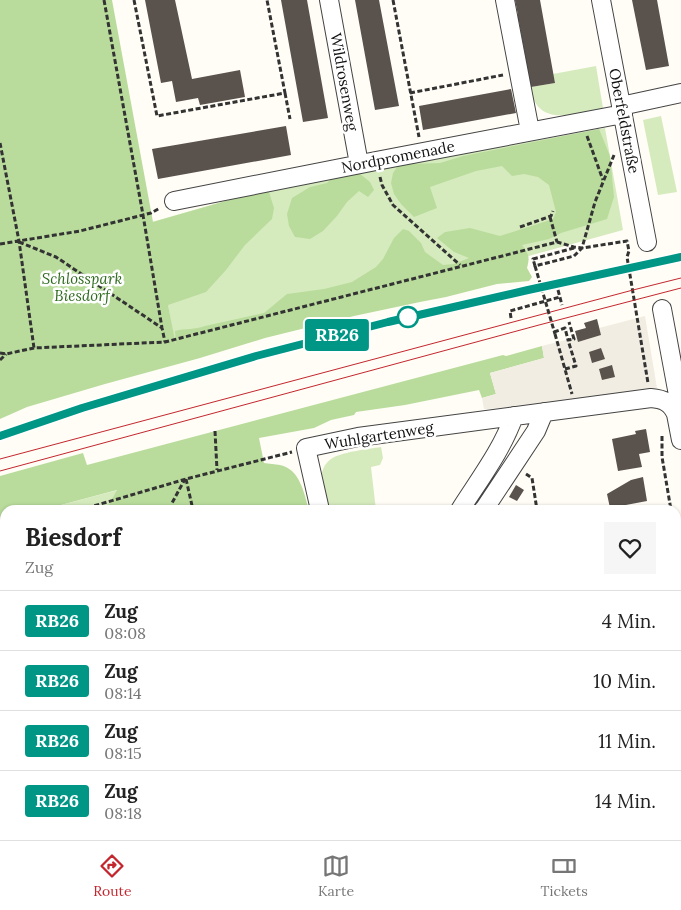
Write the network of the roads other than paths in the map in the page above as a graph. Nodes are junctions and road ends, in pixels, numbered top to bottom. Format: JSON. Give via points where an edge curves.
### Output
{"nodes":[{"id":1,"x":329,"y":0,"type":"edge"},
{"id":2,"x":505,"y":0,"type":"edge"},
{"id":3,"x":601,"y":0,"type":"edge"},
{"id":4,"x":681,"y":93,"type":"edge"},
{"id":5,"x":622,"y":110,"type":"junction"},
{"id":6,"x":530,"y":131,"type":"junction"},
{"id":7,"x":368,"y":162,"type":"junction"},
{"id":8,"x":174,"y":201,"type":"road end"},
{"id":9,"x":647,"y":242,"type":"dead end"},
{"id":10,"x":662,"y":309,"type":"dead end"},
{"id":11,"x":677,"y":369,"type":"edge"},
{"id":12,"x":544,"y":412,"type":"junction"},
{"id":13,"x":676,"y":414,"type":"junction"},
{"id":14,"x":514,"y":416,"type":"junction"},
{"id":15,"x":681,"y":440,"type":"edge"},
{"id":16,"x":319,"y":505,"type":"edge"},
{"id":17,"x":463,"y":505,"type":"edge"},
{"id":18,"x":487,"y":505,"type":"edge"}],
"edges":[{"from":1,"to":7,"type":"street","name":"Wildrosenweg"},
{"from":2,"to":6,"type":"street"},
{"from":3,"to":5,"type":"street","name":"Oberfeldstraße"},
{"from":4,"to":5,"type":"street","name":"Nordpromenade"},
{"from":5,"to":6,"type":"street","name":"Nordpromenade","via":[[582,122]]},
{"from":5,"to":9,"type":"street","name":"Oberfeldstraße"},
{"from":6,"to":7,"type":"street","name":"Nordpromenade"},
{"from":7,"to":8,"type":"street","name":"Nordpromenade"},
{"from":10,"to":11,"type":"street"},
{"from":11,"to":13,"type":"street"},
{"from":12,"to":13,"type":"street","name":"Wuhlgartenweg","via":[[651,398],[661,399],[673,407]]},
{"from":12,"to":14,"type":"street","name":"Wuhlgartenweg"},
{"from":12,"to":18,"type":"street","via":[[536,431]]},
{"from":13,"to":15,"type":"street"},
{"from":14,"to":16,"type":"street","name":"Wuhlgartenweg","via":[[358,437],[306,448]]},
{"from":14,"to":17,"type":"street"}]}
